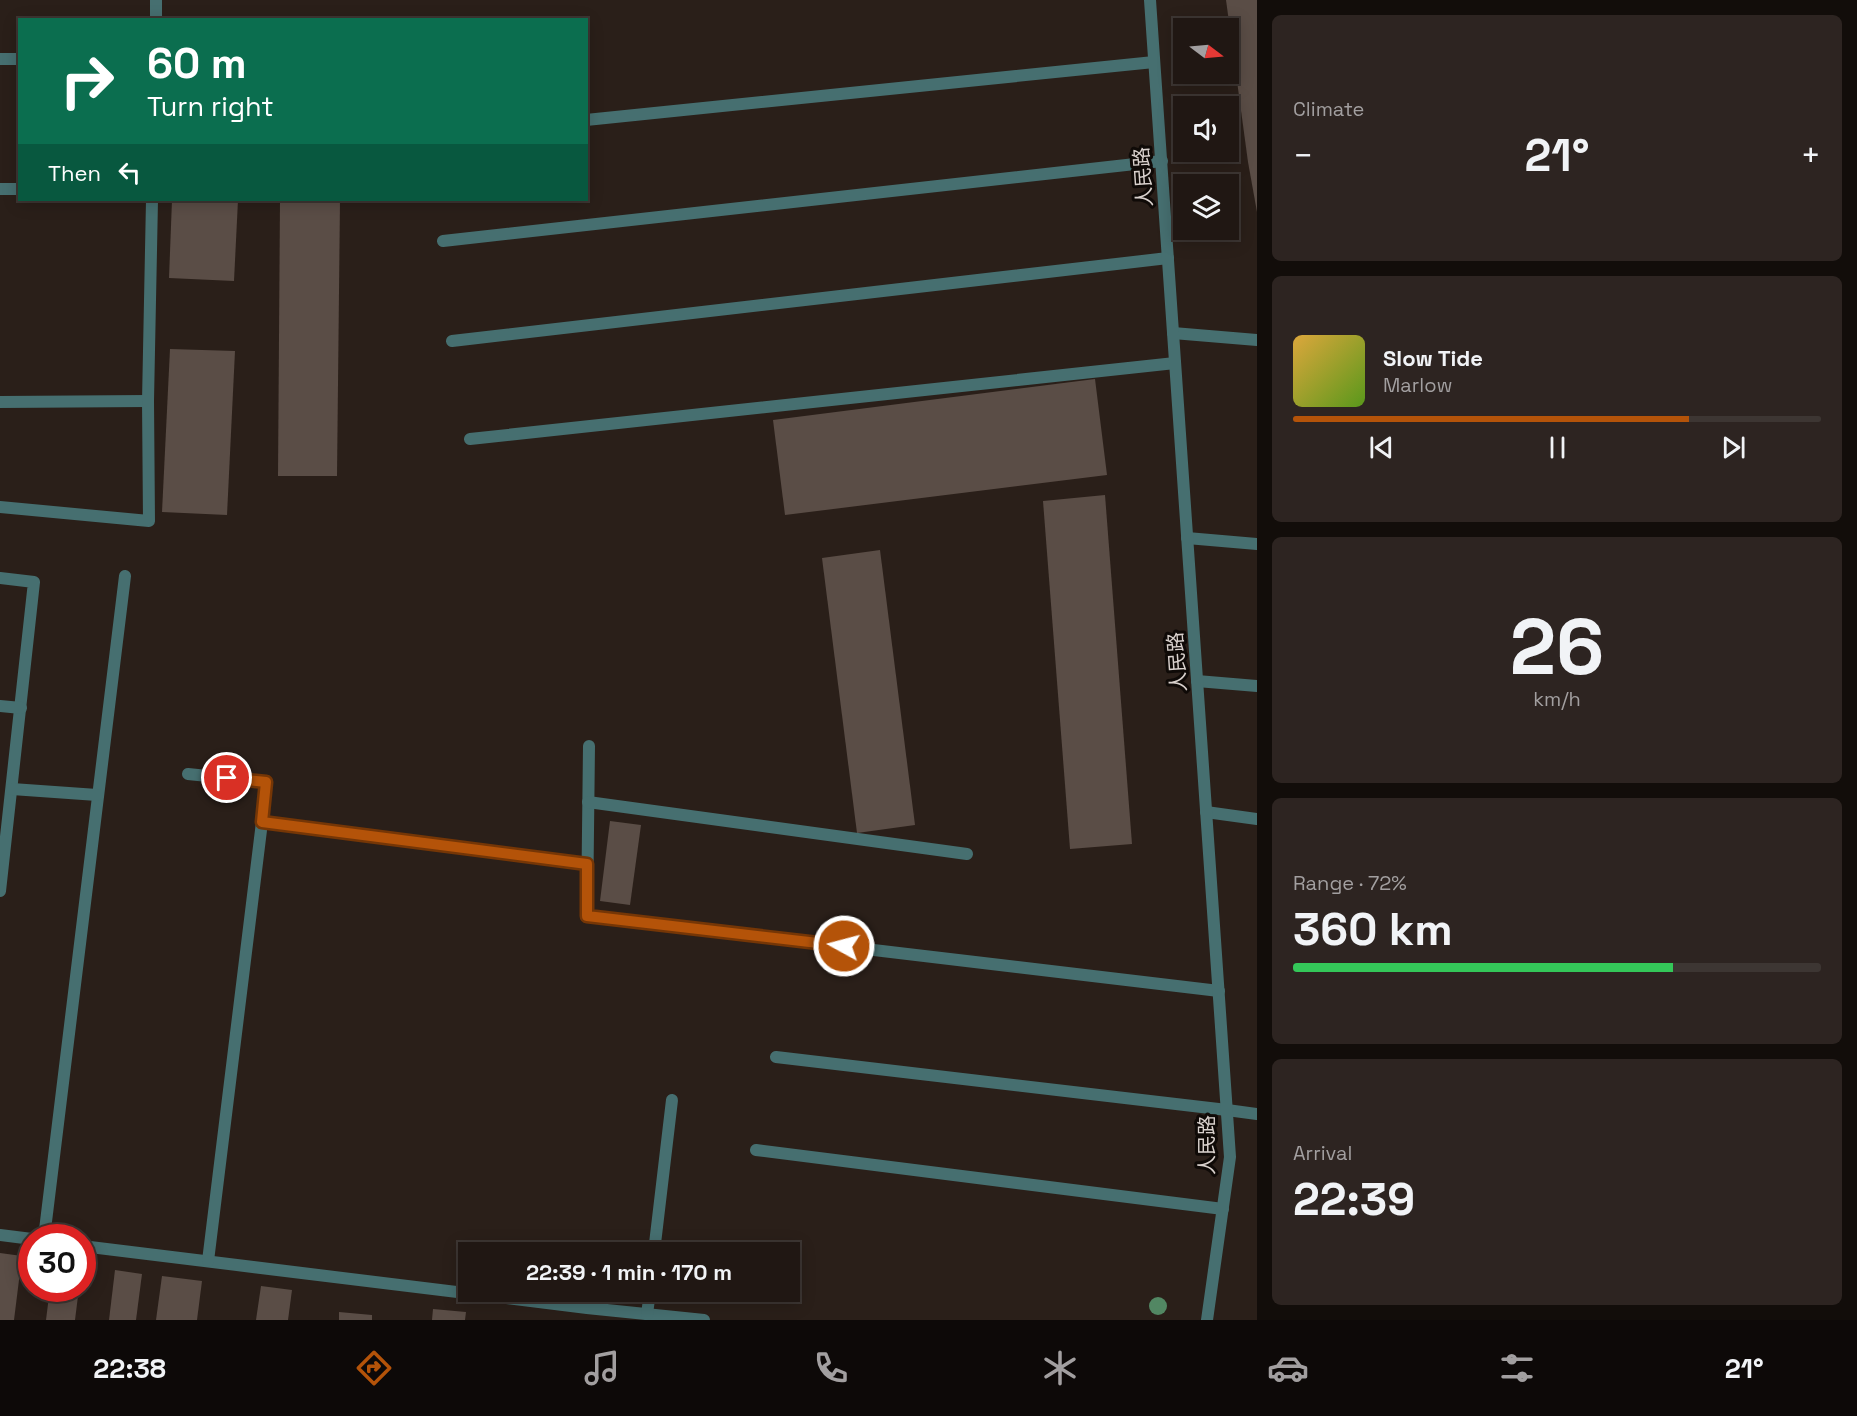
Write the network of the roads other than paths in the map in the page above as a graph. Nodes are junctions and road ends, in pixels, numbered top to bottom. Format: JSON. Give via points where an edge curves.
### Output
{"nodes":[{"id":1,"x":156,"y":0,"type":"edge"},
{"id":2,"x":1150,"y":0,"type":"edge"},
{"id":3,"x":156,"y":18,"type":"edge"},
{"id":4,"x":0,"y":59,"type":"edge"},
{"id":5,"x":18,"y":59,"type":"edge"},
{"id":6,"x":1154,"y":62,"type":"junction"},
{"id":7,"x":588,"y":120,"type":"edge"},
{"id":8,"x":1162,"y":161,"type":"junction"},
{"id":9,"x":0,"y":189,"type":"edge"},
{"id":10,"x":18,"y":189,"type":"edge"},
{"id":11,"x":152,"y":201,"type":"edge"},
{"id":12,"x":443,"y":241,"type":"dead end"},
{"id":13,"x":1168,"y":258,"type":"junction"},
{"id":14,"x":1173,"y":333,"type":"junction"},
{"id":15,"x":1257,"y":340,"type":"edge"},
{"id":16,"x":452,"y":341,"type":"dead end"},
{"id":17,"x":1175,"y":363,"type":"junction"},
{"id":18,"x":148,"y":401,"type":"junction"},
{"id":19,"x":0,"y":402,"type":"edge"},
{"id":20,"x":470,"y":439,"type":"dead end"},
{"id":21,"x":0,"y":507,"type":"edge"},
{"id":22,"x":1188,"y":538,"type":"junction"},
{"id":23,"x":1257,"y":544,"type":"edge"},
{"id":24,"x":125,"y":576,"type":"dead end"},
{"id":25,"x":0,"y":578,"type":"edge"},
{"id":26,"x":1197,"y":681,"type":"junction"},
{"id":27,"x":1257,"y":686,"type":"edge"},
{"id":28,"x":0,"y":706,"type":"edge"},
{"id":29,"x":21,"y":708,"type":"junction"},
{"id":30,"x":589,"y":746,"type":"dead end"},
{"id":31,"x":188,"y":774,"type":"dead end"},
{"id":32,"x":12,"y":789,"type":"junction"},
{"id":33,"x":97,"y":795,"type":"junction"},
{"id":34,"x":588,"y":802,"type":"junction"},
{"id":35,"x":1206,"y":812,"type":"junction"},
{"id":36,"x":1257,"y":819,"type":"edge"},
{"id":37,"x":262,"y":822,"type":"junction"},
{"id":38,"x":4,"y":838,"type":"edge"},
{"id":39,"x":967,"y":854,"type":"dead end"},
{"id":40,"x":587,"y":864,"type":"junction"},
{"id":41,"x":0,"y":891,"type":"edge"},
{"id":42,"x":1219,"y":991,"type":"junction"},
{"id":43,"x":776,"y":1057,"type":"dead end"},
{"id":44,"x":672,"y":1100,"type":"dead end"},
{"id":45,"x":1227,"y":1110,"type":"junction"},
{"id":46,"x":1257,"y":1114,"type":"edge"},
{"id":47,"x":756,"y":1150,"type":"dead end"},
{"id":48,"x":1223,"y":1209,"type":"junction"},
{"id":49,"x":46,"y":1224,"type":"edge"},
{"id":50,"x":0,"y":1235,"type":"edge"},
{"id":51,"x":18,"y":1237,"type":"edge"},
{"id":52,"x":655,"y":1242,"type":"edge"},
{"id":53,"x":96,"y":1248,"type":"edge"},
{"id":54,"x":208,"y":1261,"type":"junction"},
{"id":55,"x":649,"y":1302,"type":"edge"},
{"id":56,"x":647,"y":1314,"type":"junction"},
{"id":57,"x":704,"y":1320,"type":"edge"},
{"id":58,"x":1208,"y":1320,"type":"edge"}],
"edges":[{"from":1,"to":3,"type":"street"},
{"from":2,"to":6,"type":"street","name":"人民路"},
{"from":4,"to":5,"type":"street"},
{"from":6,"to":7,"type":"street"},
{"from":6,"to":8,"type":"street","name":"人民路"},
{"from":8,"to":12,"type":"street"},
{"from":8,"to":13,"type":"street","name":"人民路"},
{"from":9,"to":10,"type":"street"},
{"from":11,"to":18,"type":"street"},
{"from":13,"to":14,"type":"street","name":"人民路"},
{"from":13,"to":16,"type":"street"},
{"from":14,"to":15,"type":"street"},
{"from":14,"to":17,"type":"street","name":"人民路"},
{"from":17,"to":20,"type":"street"},
{"from":17,"to":22,"type":"street","name":"人民路"},
{"from":18,"to":19,"type":"street"},
{"from":18,"to":21,"type":"street","via":[[149,521]]},
{"from":22,"to":23,"type":"street"},
{"from":22,"to":26,"type":"street","name":"人民路"},
{"from":24,"to":33,"type":"street"},
{"from":25,"to":29,"type":"street","via":[[34,582]]},
{"from":26,"to":27,"type":"street"},
{"from":26,"to":35,"type":"street","name":"人民路"},
{"from":28,"to":29,"type":"street"},
{"from":29,"to":32,"type":"street"},
{"from":30,"to":34,"type":"street"},
{"from":31,"to":37,"type":"street","via":[[266,782]]},
{"from":32,"to":33,"type":"street"},
{"from":32,"to":38,"type":"street"},
{"from":33,"to":49,"type":"street"},
{"from":34,"to":39,"type":"street"},
{"from":34,"to":40,"type":"street"},
{"from":35,"to":36,"type":"street"},
{"from":35,"to":42,"type":"street","name":"人民路"},
{"from":37,"to":40,"type":"street"},
{"from":37,"to":54,"type":"street"},
{"from":38,"to":41,"type":"street"},
{"from":40,"to":42,"type":"street","via":[[587,916]]},
{"from":42,"to":45,"type":"street","name":"人民路"},
{"from":43,"to":45,"type":"street"},
{"from":44,"to":52,"type":"street"},
{"from":45,"to":46,"type":"street"},
{"from":45,"to":48,"type":"street","name":"人民路","via":[[1230,1157]]},
{"from":47,"to":48,"type":"street"},
{"from":48,"to":58,"type":"street","name":"人民路"},
{"from":50,"to":51,"type":"street"},
{"from":53,"to":54,"type":"street"},
{"from":54,"to":56,"type":"street"},
{"from":55,"to":56,"type":"street"},
{"from":56,"to":57,"type":"street"}]}
